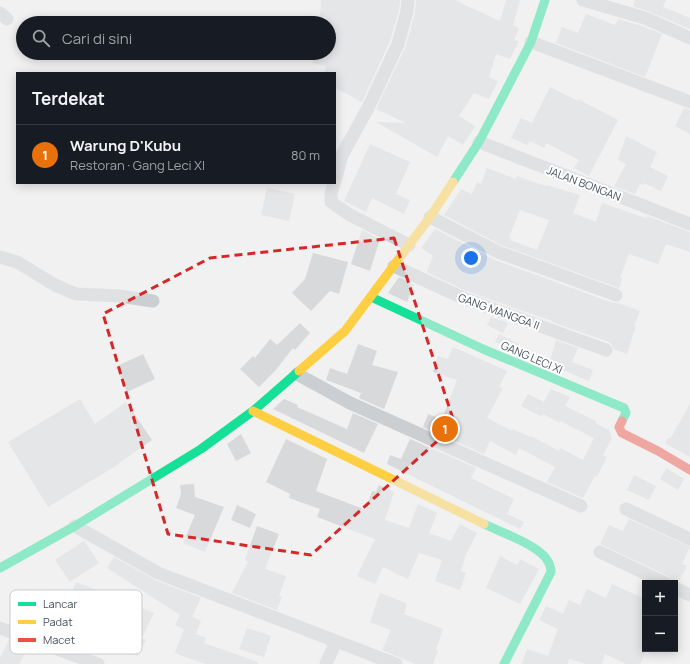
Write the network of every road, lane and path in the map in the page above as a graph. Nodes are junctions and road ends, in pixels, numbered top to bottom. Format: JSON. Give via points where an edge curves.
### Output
{"nodes":[{"id":1,"x":408,"y":0,"type":"edge"},
{"id":2,"x":545,"y":0,"type":"edge"},
{"id":3,"x":583,"y":0,"type":"edge"},
{"id":4,"x":690,"y":38,"type":"edge"},
{"id":5,"x":531,"y":42,"type":"junction"},
{"id":6,"x":690,"y":102,"type":"edge"},
{"id":7,"x":479,"y":142,"type":"junction"},
{"id":8,"x":336,"y":178,"type":"edge"},
{"id":9,"x":334,"y":184,"type":"edge"},
{"id":10,"x":430,"y":217,"type":"junction"},
{"id":11,"x":690,"y":224,"type":"edge"},
{"id":12,"x":409,"y":245,"type":"junction"},
{"id":13,"x":0,"y":257,"type":"edge"},
{"id":14,"x":394,"y":266,"type":"junction"},
{"id":15,"x":616,"y":294,"type":"dead end"},
{"id":16,"x":371,"y":297,"type":"junction"},
{"id":17,"x":153,"y":301,"type":"dead end"},
{"id":18,"x":606,"y":350,"type":"dead end"},
{"id":19,"x":297,"y":374,"type":"junction"},
{"id":20,"x":253,"y":410,"type":"junction"},
{"id":21,"x":690,"y":470,"type":"edge"},
{"id":22,"x":581,"y":506,"type":"dead end"},
{"id":23,"x":626,"y":509,"type":"dead end"},
{"id":24,"x":75,"y":526,"type":"junction"},
{"id":25,"x":690,"y":539,"type":"edge"},
{"id":26,"x":600,"y":552,"type":"dead end"},
{"id":27,"x":0,"y":568,"type":"edge"},
{"id":28,"x":659,"y":580,"type":"edge"},
{"id":29,"x":678,"y":589,"type":"edge"},
{"id":30,"x":690,"y":595,"type":"edge"},
{"id":31,"x":0,"y":628,"type":"edge"},
{"id":32,"x":10,"y":632,"type":"edge"},
{"id":33,"x":336,"y":641,"type":"junction"},
{"id":34,"x":71,"y":654,"type":"edge"},
{"id":35,"x":98,"y":664,"type":"edge"},
{"id":36,"x":326,"y":664,"type":"edge"},
{"id":37,"x":396,"y":664,"type":"edge"},
{"id":38,"x":504,"y":664,"type":"edge"}],
"edges":[{"from":1,"to":8,"type":"street","via":[[398,44],[368,108],[342,155]]},
{"from":2,"to":5,"type":"street"},
{"from":3,"to":4,"type":"street","via":[[645,18]]},
{"from":5,"to":6,"type":"street"},
{"from":5,"to":7,"type":"street"},
{"from":7,"to":10,"type":"street"},
{"from":7,"to":11,"type":"street","name":"JALAN BONGAN"},
{"from":9,"to":12,"type":"street","via":[[331,202],[350,215]]},
{"from":10,"to":12,"type":"street"},
{"from":10,"to":15,"type":"street","via":[[498,252]]},
{"from":12,"to":14,"type":"street"},
{"from":13,"to":17,"type":"street","via":[[17,262],[55,285],[76,294]]},
{"from":14,"to":16,"type":"street"},
{"from":14,"to":18,"type":"street","name":"GANG MANGGA II","via":[[463,298]]},
{"from":16,"to":19,"type":"street","via":[[345,331]]},
{"from":16,"to":21,"type":"street","name":"GANG LECI XI","via":[[483,350],[624,408],[626,413],[620,427],[622,433]]},
{"from":19,"to":20,"type":"street"},
{"from":19,"to":22,"type":"street","via":[[350,403]]},
{"from":20,"to":24,"type":"street","via":[[201,450]]},
{"from":20,"to":38,"type":"street","via":[[536,549],[545,556],[551,572]]},
{"from":23,"to":25,"type":"street"},
{"from":24,"to":27,"type":"street"},
{"from":24,"to":33,"type":"street","via":[[158,573]]},
{"from":26,"to":28,"type":"street"},
{"from":29,"to":30,"type":"street"},
{"from":31,"to":32,"type":"street"},
{"from":33,"to":36,"type":"street"},
{"from":33,"to":37,"type":"street"},
{"from":34,"to":35,"type":"street"}]}
